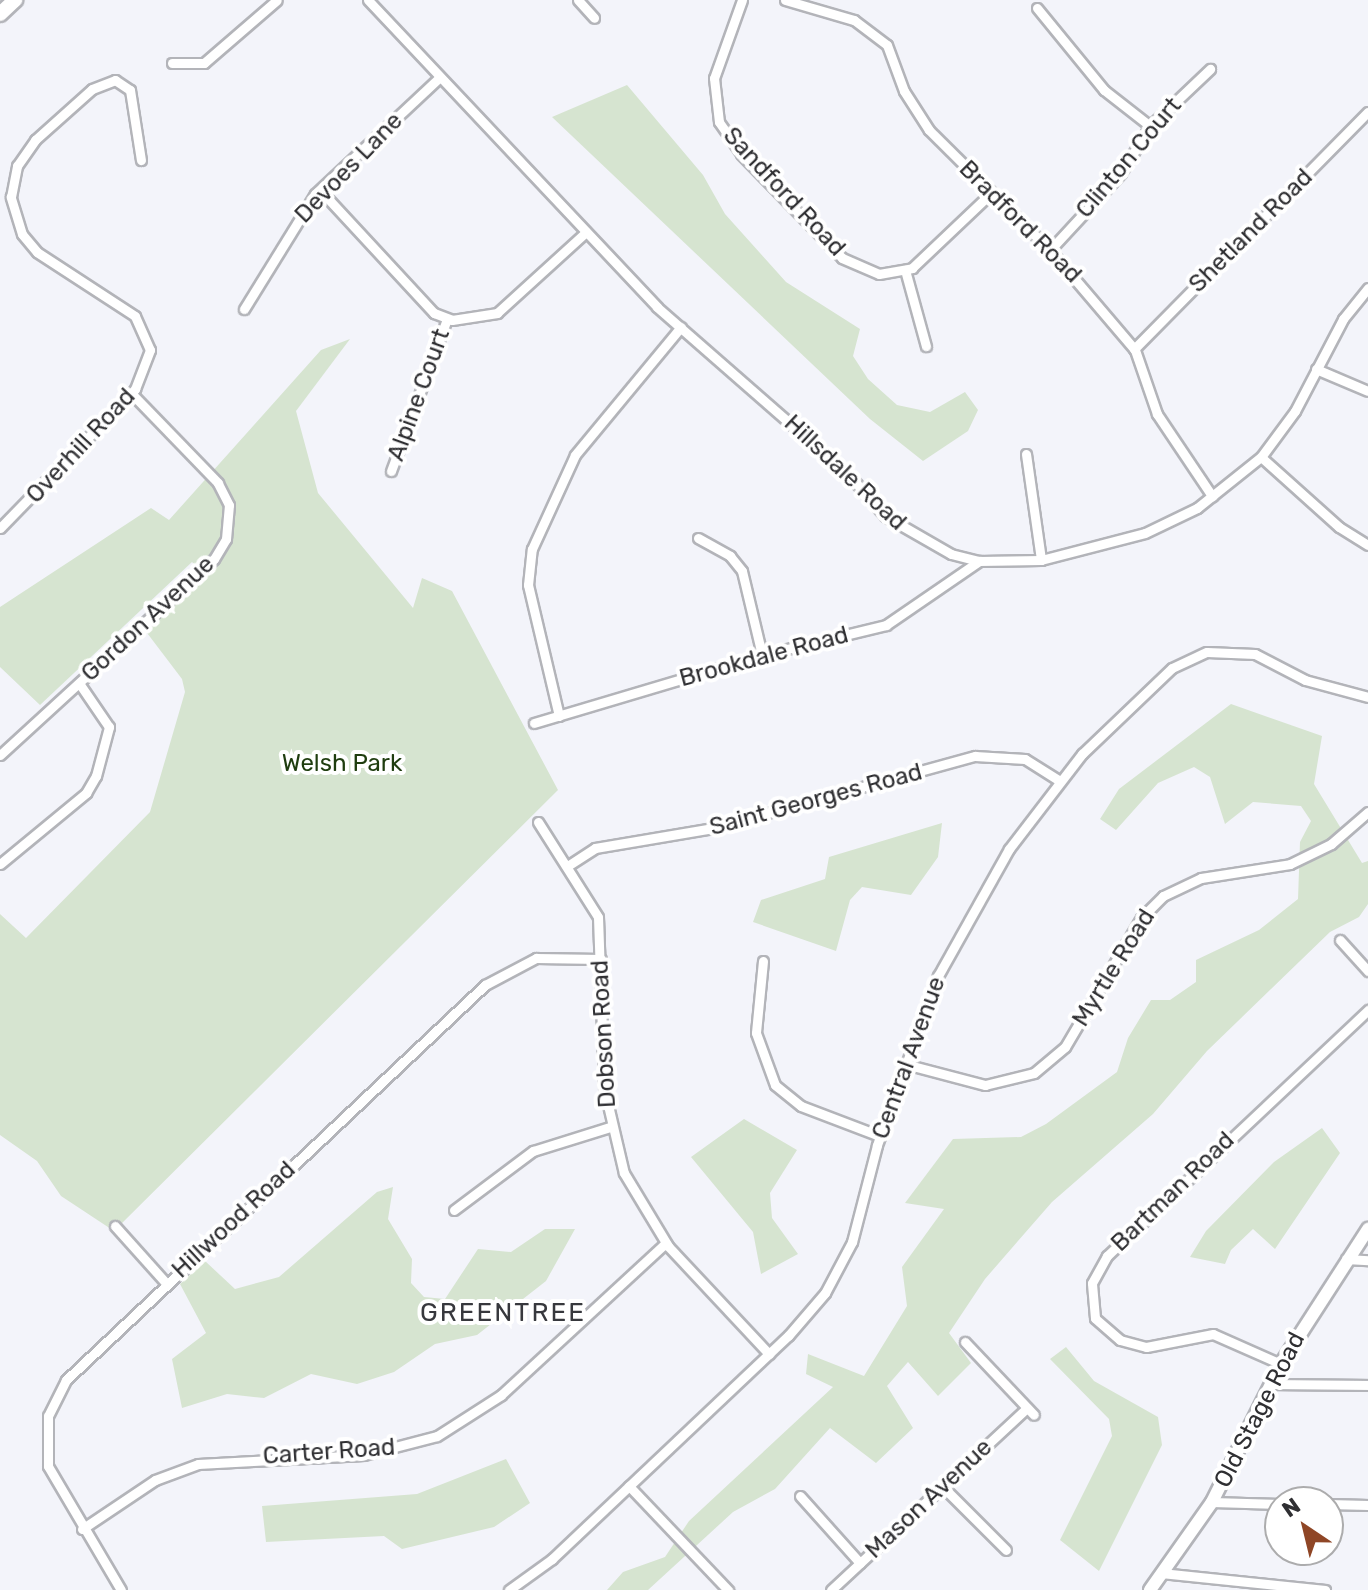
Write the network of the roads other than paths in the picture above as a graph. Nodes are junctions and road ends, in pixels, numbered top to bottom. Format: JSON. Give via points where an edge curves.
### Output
{"nodes":[{"id":1,"x":15,"y":0,"type":"edge"},
{"id":2,"x":277,"y":0,"type":"edge"},
{"id":3,"x":368,"y":0,"type":"edge"},
{"id":4,"x":578,"y":0,"type":"edge"},
{"id":5,"x":742,"y":0,"type":"edge"},
{"id":6,"x":785,"y":0,"type":"edge"},
{"id":7,"x":1037,"y":8,"type":"dead end"},
{"id":8,"x":0,"y":14,"type":"edge"},
{"id":9,"x":594,"y":18,"type":"dead end"},
{"id":10,"x":172,"y":63,"type":"dead end"},
{"id":11,"x":1210,"y":69,"type":"dead end"},
{"id":12,"x":440,"y":77,"type":"junction"},
{"id":13,"x":1368,"y":112,"type":"edge"},
{"id":14,"x":1150,"y":126,"type":"junction"},
{"id":15,"x":141,"y":160,"type":"dead end"},
{"id":16,"x":320,"y":190,"type":"junction"},
{"id":17,"x":991,"y":193,"type":"junction"},
{"id":18,"x":586,"y":232,"type":"junction"},
{"id":19,"x":1050,"y":250,"type":"junction"},
{"id":20,"x":905,"y":270,"type":"junction"},
{"id":21,"x":1368,"y":288,"type":"edge"},
{"id":22,"x":244,"y":309,"type":"dead end"},
{"id":23,"x":447,"y":319,"type":"junction"},
{"id":24,"x":681,"y":327,"type":"junction"},
{"id":25,"x":926,"y":346,"type":"dead end"},
{"id":26,"x":1134,"y":349,"type":"junction"},
{"id":27,"x":1316,"y":369,"type":"junction"},
{"id":28,"x":1368,"y":391,"type":"edge"},
{"id":29,"x":131,"y":393,"type":"junction"},
{"id":30,"x":1026,"y":454,"type":"dead end"},
{"id":31,"x":1261,"y":457,"type":"junction"},
{"id":32,"x":391,"y":471,"type":"dead end"},
{"id":33,"x":1212,"y":496,"type":"junction"},
{"id":34,"x":0,"y":528,"type":"edge"},
{"id":35,"x":698,"y":538,"type":"dead end"},
{"id":36,"x":1368,"y":545,"type":"edge"},
{"id":37,"x":1041,"y":560,"type":"junction"},
{"id":38,"x":979,"y":561,"type":"junction"},
{"id":39,"x":762,"y":655,"type":"junction"},
{"id":40,"x":79,"y":683,"type":"junction"},
{"id":41,"x":1368,"y":697,"type":"edge"},
{"id":42,"x":559,"y":716,"type":"junction"},
{"id":43,"x":534,"y":723,"type":"dead end"},
{"id":44,"x":0,"y":755,"type":"edge"},
{"id":45,"x":1060,"y":781,"type":"junction"},
{"id":46,"x":1368,"y":812,"type":"edge"},
{"id":47,"x":538,"y":822,"type":"dead end"},
{"id":48,"x":0,"y":864,"type":"edge"},
{"id":49,"x":569,"y":865,"type":"junction"},
{"id":50,"x":1340,"y":940,"type":"dead end"},
{"id":51,"x":601,"y":959,"type":"junction"},
{"id":52,"x":763,"y":961,"type":"dead end"},
{"id":53,"x":1368,"y":971,"type":"edge"},
{"id":54,"x":1368,"y":1010,"type":"edge"},
{"id":55,"x":905,"y":1064,"type":"junction"},
{"id":56,"x":610,"y":1127,"type":"junction"},
{"id":57,"x":880,"y":1136,"type":"junction"},
{"id":58,"x":454,"y":1210,"type":"dead end"},
{"id":59,"x":115,"y":1226,"type":"dead end"},
{"id":60,"x":1368,"y":1229,"type":"edge"},
{"id":61,"x":666,"y":1243,"type":"junction"},
{"id":62,"x":1346,"y":1259,"type":"junction"},
{"id":63,"x":1368,"y":1260,"type":"edge"},
{"id":64,"x":166,"y":1283,"type":"junction"},
{"id":65,"x":965,"y":1342,"type":"dead end"},
{"id":66,"x":769,"y":1354,"type":"junction"},
{"id":67,"x":1281,"y":1364,"type":"junction"},
{"id":68,"x":1272,"y":1384,"type":"junction"},
{"id":69,"x":1368,"y":1385,"type":"edge"},
{"id":70,"x":629,"y":1486,"type":"junction"},
{"id":71,"x":943,"y":1487,"type":"junction"},
{"id":72,"x":800,"y":1496,"type":"dead end"},
{"id":73,"x":1212,"y":1502,"type":"junction"},
{"id":74,"x":1264,"y":1504,"type":"edge"},
{"id":75,"x":1344,"y":1504,"type":"edge"},
{"id":76,"x":1368,"y":1505,"type":"edge"},
{"id":77,"x":82,"y":1529,"type":"junction"},
{"id":78,"x":1006,"y":1550,"type":"dead end"},
{"id":79,"x":860,"y":1563,"type":"junction"},
{"id":80,"x":1161,"y":1573,"type":"junction"},
{"id":81,"x":121,"y":1590,"type":"edge"},
{"id":82,"x":509,"y":1590,"type":"edge"},
{"id":83,"x":728,"y":1590,"type":"edge"},
{"id":84,"x":831,"y":1590,"type":"edge"},
{"id":85,"x":1150,"y":1590,"type":"edge"},
{"id":86,"x":1325,"y":1590,"type":"edge"}],
"edges":[{"from":1,"to":8,"type":"main road"},
{"from":2,"to":10,"type":"street","via":[[204,63]]},
{"from":3,"to":12,"type":"street","name":"Hillsdale Road"},
{"from":4,"to":9,"type":"street"},
{"from":5,"to":20,"type":"street","name":"Sandford Road","via":[[713,87],[727,138],[842,258],[866,271]]},
{"from":6,"to":17,"type":"street","name":"Bradford Road","via":[[878,34],[919,118]]},
{"from":7,"to":14,"type":"street","via":[[1093,80]]},
{"from":11,"to":14,"type":"street","name":"Clinton Court"},
{"from":12,"to":16,"type":"street","name":"Devoes Lane"},
{"from":12,"to":18,"type":"street","name":"Hillsdale Road"},
{"from":13,"to":26,"type":"street","name":"Shetland Road"},
{"from":14,"to":19,"type":"street","name":"Clinton Court","via":[[1121,173]]},
{"from":15,"to":29,"type":"street","name":"Overhill Road","via":[[130,90],[115,80],[105,81],[24,152],[11,197],[18,227],[31,247],[142,324],[150,360]]},
{"from":16,"to":22,"type":"street","name":"Devoes Lane"},
{"from":16,"to":23,"type":"street","via":[[434,313]]},
{"from":17,"to":19,"type":"street","name":"Bradford Road"},
{"from":17,"to":20,"type":"street","via":[[924,261]]},
{"from":18,"to":23,"type":"street","via":[[497,313],[479,320]]},
{"from":18,"to":24,"type":"street","name":"Hillsdale Road"},
{"from":19,"to":26,"type":"street","name":"Bradford Road"},
{"from":20,"to":25,"type":"street"},
{"from":21,"to":27,"type":"street","name":"Hillsdale Road"},
{"from":23,"to":32,"type":"street","name":"Alpine Court"},
{"from":24,"to":38,"type":"street","name":"Hillsdale Road","via":[[849,475],[885,516],[924,542]]},
{"from":24,"to":42,"type":"street","via":[[575,455],[532,549],[528,585]]},
{"from":26,"to":33,"type":"street","name":"Bradford Road","via":[[1157,414]]},
{"from":27,"to":28,"type":"street"},
{"from":27,"to":31,"type":"street","name":"Hillsdale Road"},
{"from":29,"to":34,"type":"street","name":"Overhill Road"},
{"from":29,"to":40,"type":"street","name":"Gordon Avenue","via":[[218,483],[229,505],[230,528],[214,559]]},
{"from":30,"to":37,"type":"street"},
{"from":31,"to":33,"type":"street","name":"Hillsdale Road"},
{"from":31,"to":36,"type":"street","via":[[1339,527]]},
{"from":33,"to":37,"type":"street","name":"Hillsdale Road","via":[[1145,533]]},
{"from":35,"to":39,"type":"street","via":[[730,556],[742,571]]},
{"from":37,"to":38,"type":"street","name":"Hillsdale Road"},
{"from":38,"to":39,"type":"street","name":"Brookdale Road","via":[[886,625]]},
{"from":39,"to":42,"type":"street","name":"Brookdale Road"},
{"from":40,"to":44,"type":"street","name":"Gordon Avenue"},
{"from":40,"to":48,"type":"street","via":[[109,727],[96,776],[86,793]]},
{"from":41,"to":45,"type":"street","name":"Central Avenue","via":[[1305,680],[1255,654],[1207,652],[1164,675]]},
{"from":42,"to":43,"type":"street","name":"Brookdale Road"},
{"from":45,"to":49,"type":"street","name":"Saint Georges Road","via":[[1025,759],[975,756],[713,828],[595,848]]},
{"from":45,"to":55,"type":"street","name":"Central Avenue","via":[[980,894],[938,976]]},
{"from":46,"to":55,"type":"street","name":"Myrtle Road","via":[[1331,844],[1290,864],[1201,878],[1163,896],[1141,918],[1065,1047],[1034,1073],[975,1084]]},
{"from":47,"to":49,"type":"street","name":"Dobson Road"},
{"from":49,"to":51,"type":"street","name":"Dobson Road","via":[[598,917]]},
{"from":50,"to":53,"type":"street"},
{"from":51,"to":56,"type":"street","name":"Dobson Road"},
{"from":51,"to":64,"type":"street","name":"Hillwood Road","via":[[536,958],[485,985]]},
{"from":52,"to":57,"type":"street","via":[[756,1033],[775,1085],[801,1106]]},
{"from":54,"to":67,"type":"street","name":"Bartman Road","via":[[1107,1256],[1092,1283],[1095,1318],[1120,1340],[1146,1347],[1222,1336]]},
{"from":55,"to":57,"type":"street","name":"Central Avenue"},
{"from":56,"to":58,"type":"street","via":[[533,1151]]},
{"from":56,"to":61,"type":"street","name":"Dobson Road","via":[[630,1186]]},
{"from":57,"to":66,"type":"street","name":"Central Avenue","via":[[840,1268],[808,1315]]},
{"from":59,"to":64,"type":"street"},
{"from":60,"to":62,"type":"street","name":"Old Stage Road"},
{"from":61,"to":66,"type":"street","name":"Dobson Road"},
{"from":61,"to":77,"type":"street","name":"Carter Road","via":[[501,1395],[437,1436],[364,1455],[198,1464],[134,1491]]},
{"from":62,"to":63,"type":"street"},
{"from":62,"to":67,"type":"street","name":"Old Stage Road"},
{"from":64,"to":77,"type":"street","name":"Hillwood Road","via":[[66,1380],[48,1416],[48,1466]]},
{"from":65,"to":71,"type":"street","name":"Mason Avenue","via":[[1031,1411]]},
{"from":66,"to":70,"type":"street","name":"Central Avenue"},
{"from":67,"to":68,"type":"street","name":"Old Stage Road"},
{"from":68,"to":69,"type":"street"},
{"from":68,"to":73,"type":"street","name":"Old Stage Road"},
{"from":70,"to":82,"type":"street","name":"Central Avenue"},
{"from":70,"to":83,"type":"street"},
{"from":71,"to":78,"type":"street"},
{"from":71,"to":79,"type":"street","name":"Mason Avenue"},
{"from":72,"to":79,"type":"street"},
{"from":73,"to":74,"type":"street"},
{"from":73,"to":80,"type":"street","name":"Old Stage Road"},
{"from":75,"to":76,"type":"street"},
{"from":77,"to":81,"type":"street","name":"Hillwood Road"},
{"from":79,"to":84,"type":"street","name":"Mason Avenue"},
{"from":80,"to":85,"type":"street","name":"Old Stage Road"},
{"from":80,"to":86,"type":"street"}]}
